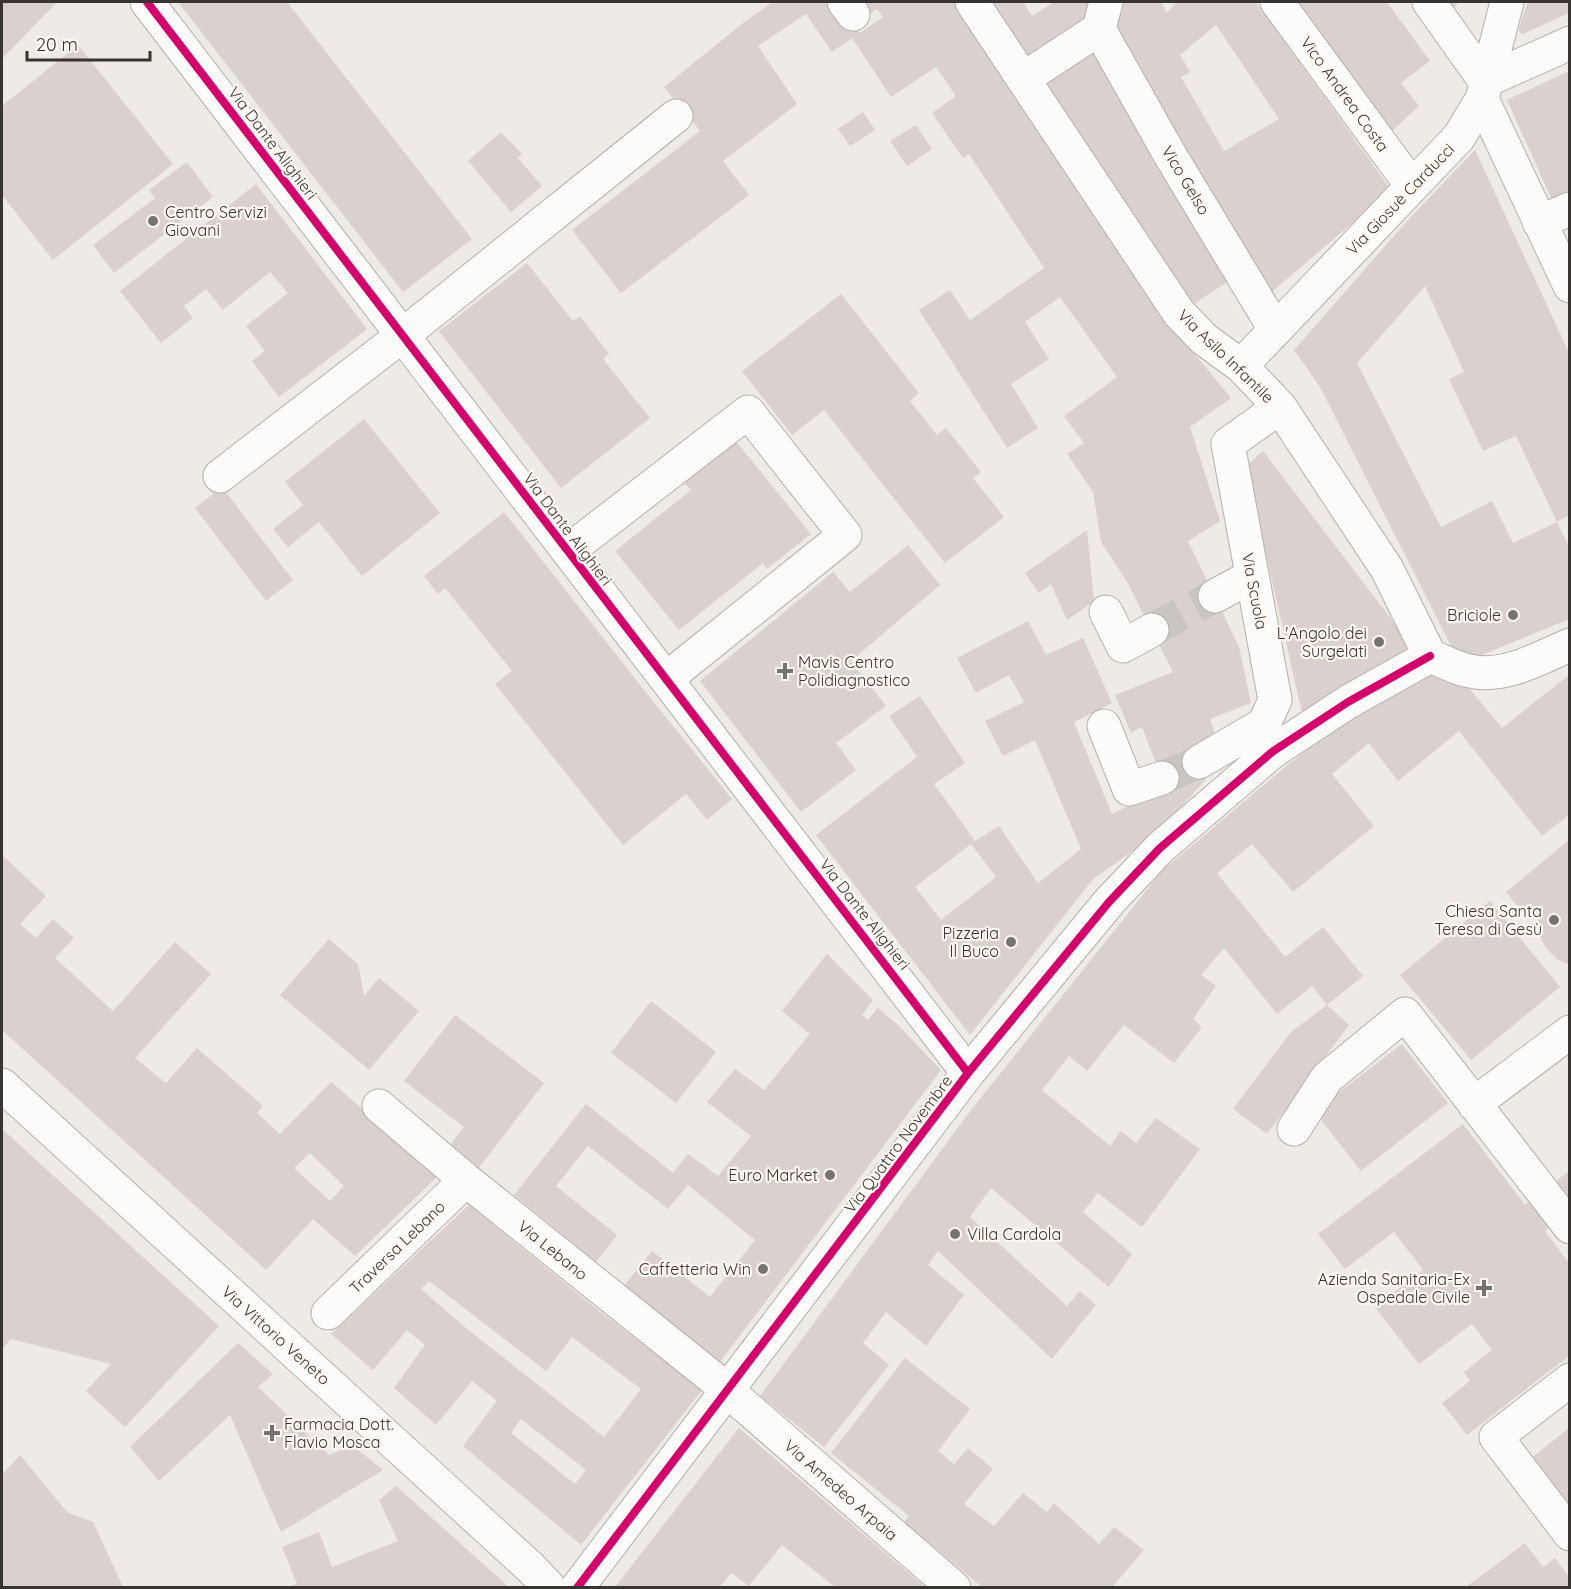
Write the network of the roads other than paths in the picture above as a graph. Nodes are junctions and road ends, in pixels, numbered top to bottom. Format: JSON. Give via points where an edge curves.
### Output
{"nodes":[{"id":1,"x":147,"y":2,"type":"edge"},
{"id":2,"x":972,"y":2,"type":"edge"},
{"id":3,"x":1277,"y":2,"type":"edge"},
{"id":4,"x":1429,"y":2,"type":"edge"},
{"id":5,"x":1507,"y":2,"type":"edge"},
{"id":6,"x":1103,"y":10,"type":"edge"},
{"id":7,"x":1569,"y":43,"type":"edge"},
{"id":8,"x":1023,"y":79,"type":"junction"},
{"id":9,"x":1483,"y":90,"type":"junction"},
{"id":10,"x":676,"y":117,"type":"dead end"},
{"id":11,"x":1412,"y":186,"type":"junction"},
{"id":12,"x":1569,"y":209,"type":"edge"},
{"id":13,"x":1539,"y":222,"type":"junction"},
{"id":14,"x":1569,"y":286,"type":"edge"},
{"id":15,"x":1275,"y":329,"type":"junction"},
{"id":16,"x":403,"y":335,"type":"junction"},
{"id":17,"x":1241,"y":366,"type":"junction"},
{"id":18,"x":1280,"y":407,"type":"junction"},
{"id":19,"x":220,"y":476,"type":"dead end"},
{"id":20,"x":568,"y":551,"type":"junction"},
{"id":21,"x":1252,"y":576,"type":"junction"},
{"id":22,"x":1215,"y":596,"type":"tunnel mouth"},
{"id":23,"x":1106,"y":612,"type":"dead end"},
{"id":24,"x":1152,"y":630,"type":"tunnel mouth"},
{"id":25,"x":1569,"y":645,"type":"edge"},
{"id":26,"x":1430,"y":656,"type":"junction"},
{"id":27,"x":666,"y":679,"type":"junction"},
{"id":28,"x":1104,"y":726,"type":"dead end"},
{"id":29,"x":1199,"y":762,"type":"tunnel mouth"},
{"id":30,"x":1162,"y":778,"type":"tunnel mouth"},
{"id":31,"x":1569,"y":1032,"type":"edge"},
{"id":32,"x":968,"y":1073,"type":"junction"},
{"id":33,"x":2,"y":1085,"type":"edge"},
{"id":34,"x":1474,"y":1104,"type":"junction"},
{"id":35,"x":379,"y":1106,"type":"dead end"},
{"id":36,"x":1294,"y":1129,"type":"dead end"},
{"id":37,"x":466,"y":1180,"type":"junction"},
{"id":38,"x":1569,"y":1227,"type":"edge"},
{"id":39,"x":328,"y":1313,"type":"dead end"},
{"id":40,"x":1569,"y":1380,"type":"edge"},
{"id":41,"x":728,"y":1392,"type":"junction"},
{"id":42,"x":1569,"y":1534,"type":"edge"},
{"id":43,"x":550,"y":1587,"type":"edge"},
{"id":44,"x":578,"y":1587,"type":"edge"},
{"id":45,"x":954,"y":1587,"type":"edge"}],
"edges":[{"from":1,"to":16,"type":"street","name":"Via Dante Alighieri"},
{"from":2,"to":8,"type":"street","name":"Via Asilo Infantile"},
{"from":3,"to":11,"type":"street","name":"Vico Andrea Costa"},
{"from":4,"to":9,"type":"street"},
{"from":5,"to":9,"type":"street","name":"Via Giosuè Carducci"},
{"from":6,"to":8,"type":"street"},
{"from":6,"to":15,"type":"street","name":"Vico Gelso","via":[[1170,155]]},
{"from":7,"to":9,"type":"street"},
{"from":8,"to":17,"type":"street","name":"Via Asilo Infantile","via":[[1179,313],[1204,339]]},
{"from":9,"to":11,"type":"street","name":"Via Giosuè Carducci","via":[[1459,137]]},
{"from":9,"to":13,"type":"street"},
{"from":10,"to":16,"type":"street"},
{"from":11,"to":15,"type":"street","name":"Via Giosuè Carducci"},
{"from":12,"to":13,"type":"street"},
{"from":13,"to":14,"type":"street"},
{"from":15,"to":17,"type":"street","name":"Via Giosuè Carducci"},
{"from":16,"to":19,"type":"street"},
{"from":16,"to":20,"type":"street","name":"Via Dante Alighieri"},
{"from":17,"to":18,"type":"street","name":"Via Asilo Infantile"},
{"from":18,"to":21,"type":"street","name":"Via Scuola","via":[[1228,444]]},
{"from":18,"to":26,"type":"street","name":"Via Asilo Infantile","via":[[1387,569]]},
{"from":20,"to":27,"type":"street","name":"Via Dante Alighieri"},
{"from":20,"to":27,"type":"street","via":[[748,412],[845,535]]},
{"from":21,"to":22,"type":"street"},
{"from":21,"to":29,"type":"street","name":"Via Scuola","via":[[1275,700],[1264,724]]},
{"from":23,"to":24,"type":"street","via":[[1122,646]]},
{"from":25,"to":26,"type":"street","via":[[1494,673],[1470,671]]},
{"from":26,"to":32,"type":"street","name":"Via Quattro Novembre","via":[[1348,702],[1272,752],[1160,848],[1109,902]]},
{"from":27,"to":32,"type":"street","name":"Via Dante Alighieri"},
{"from":28,"to":30,"type":"street","via":[[1129,789]]},
{"from":31,"to":34,"type":"street"},
{"from":32,"to":41,"type":"street","name":"Via Quattro Novembre"},
{"from":33,"to":43,"type":"street","name":"Via Vittorio Veneto"},
{"from":34,"to":36,"type":"street","via":[[1405,1014],[1327,1078]]},
{"from":34,"to":38,"type":"street"},
{"from":35,"to":37,"type":"street","name":"Via Lebano"},
{"from":37,"to":39,"type":"street","name":"Traversa Lebano"},
{"from":37,"to":41,"type":"street","name":"Via Lebano"},
{"from":40,"to":42,"type":"street","via":[[1496,1437]]},
{"from":41,"to":44,"type":"street","name":"Via Quattro Novembre"},
{"from":41,"to":45,"type":"street","name":"Via Amedeo Arpaia"}]}
